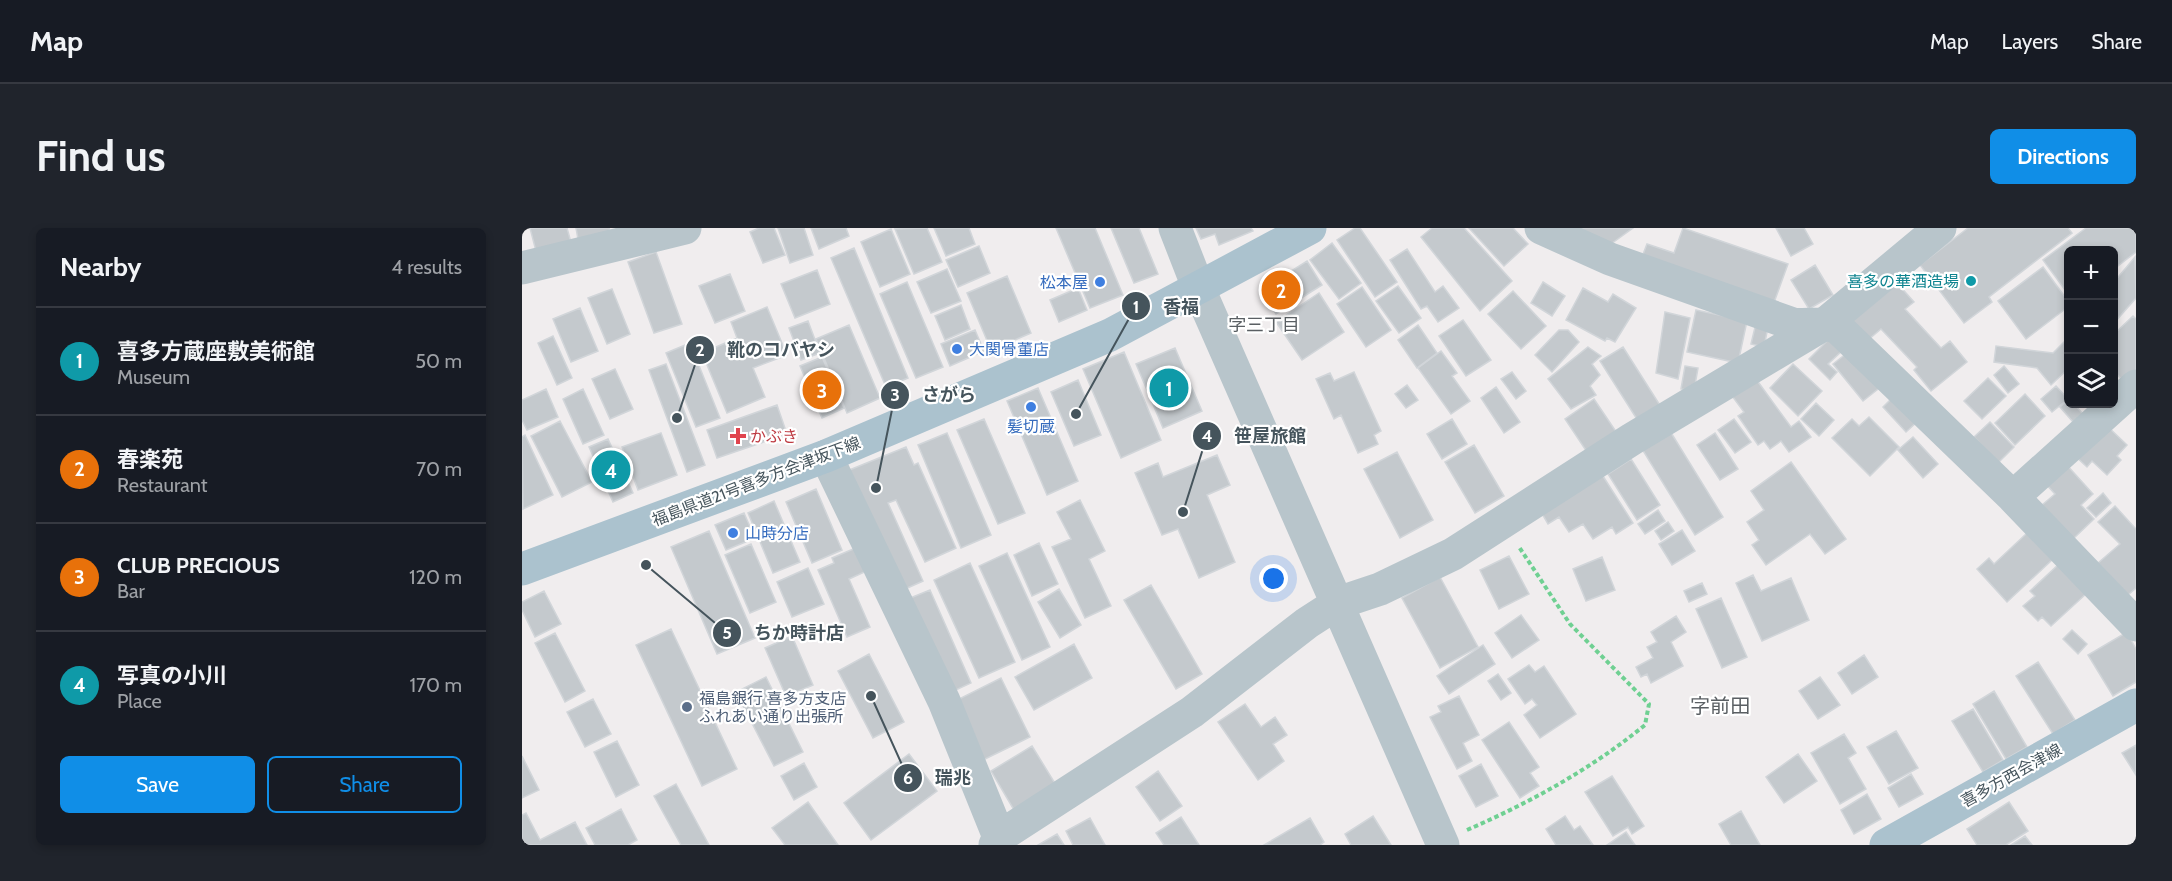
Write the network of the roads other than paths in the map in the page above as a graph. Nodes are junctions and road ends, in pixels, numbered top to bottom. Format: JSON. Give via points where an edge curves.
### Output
{"nodes":[{"id":1,"x":1175,"y":228,"type":"edge"},
{"id":2,"x":1310,"y":228,"type":"edge"},
{"id":3,"x":1541,"y":228,"type":"edge"},
{"id":4,"x":1940,"y":228,"type":"edge"},
{"id":5,"x":678,"y":229,"type":"edge"},
{"id":6,"x":522,"y":267,"type":"edge"},
{"id":7,"x":1198,"y":287,"type":"junction"},
{"id":8,"x":1826,"y":323,"type":"junction"},
{"id":9,"x":2136,"y":386,"type":"edge"},
{"id":10,"x":826,"y":456,"type":"junction"},
{"id":11,"x":2013,"y":497,"type":"junction"},
{"id":12,"x":522,"y":569,"type":"edge"},
{"id":13,"x":1338,"y":603,"type":"junction"},
{"id":14,"x":2136,"y":626,"type":"edge"},
{"id":15,"x":2136,"y":705,"type":"edge"},
{"id":16,"x":997,"y":841,"type":"edge"},
{"id":17,"x":1442,"y":843,"type":"edge"},
{"id":18,"x":1886,"y":845,"type":"edge"}],
"edges":[{"from":1,"to":7,"type":"street"},
{"from":2,"to":7,"type":"main road","name":"福島県道21号喜多方会津坂下線"},
{"from":3,"to":8,"type":"street","via":[[1610,260],[1793,324]]},
{"from":4,"to":8,"type":"street"},
{"from":5,"to":6,"type":"street"},
{"from":7,"to":10,"type":"main road","name":"福島県道21号喜多方会津坂下線","via":[[1110,335]]},
{"from":7,"to":13,"type":"street"},
{"from":8,"to":11,"type":"street","via":[[1853,340]]},
{"from":8,"to":13,"type":"street","via":[[1632,439],[1453,554],[1380,589]]},
{"from":9,"to":11,"type":"street"},
{"from":10,"to":12,"type":"main road","name":"福島県道21号喜多方会津坂下線"},
{"from":10,"to":16,"type":"street","via":[[944,701]]},
{"from":11,"to":14,"type":"street"},
{"from":13,"to":16,"type":"street","via":[[1192,712]]},
{"from":13,"to":17,"type":"street"},
{"from":15,"to":18,"type":"main road","name":"喜多方西会津線"}]}
